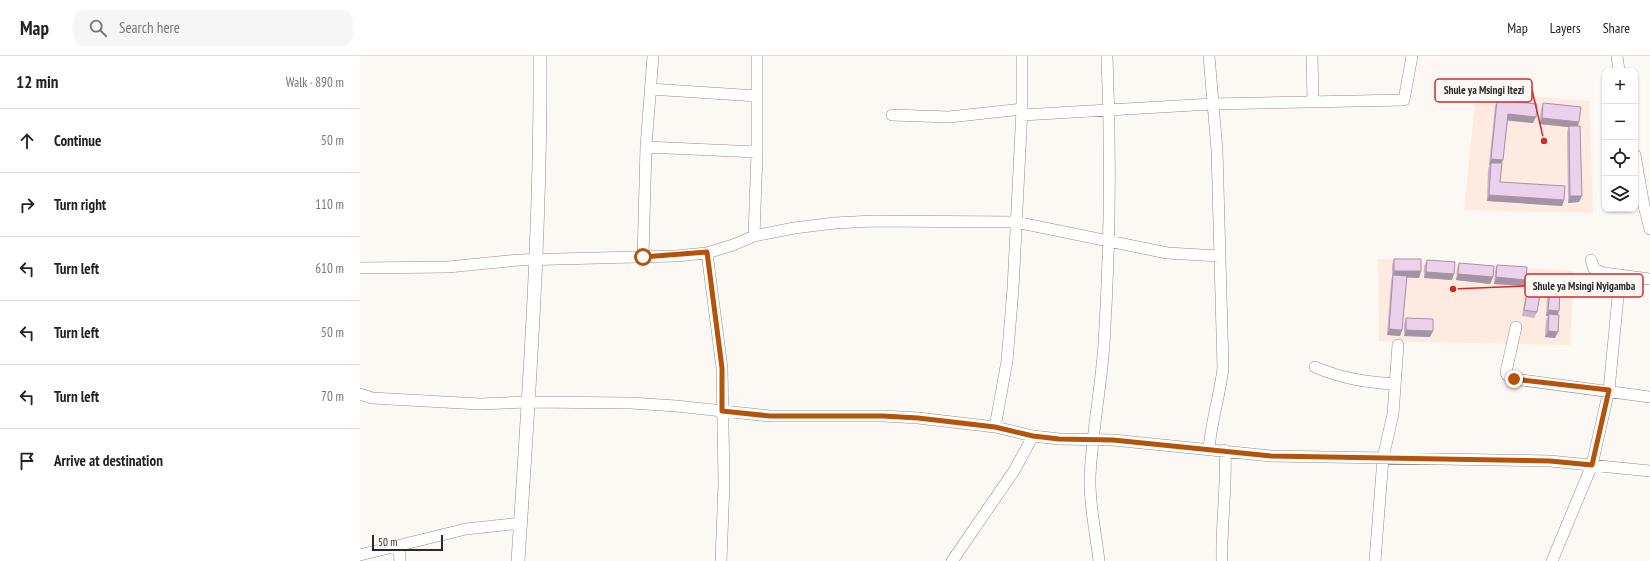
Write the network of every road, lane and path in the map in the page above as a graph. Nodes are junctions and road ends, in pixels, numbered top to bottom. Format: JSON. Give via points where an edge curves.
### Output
{"nodes":[{"id":1,"x":540,"y":56,"type":"edge"},
{"id":2,"x":653,"y":56,"type":"edge"},
{"id":3,"x":757,"y":56,"type":"edge"},
{"id":4,"x":1022,"y":56,"type":"edge"},
{"id":5,"x":1107,"y":56,"type":"edge"},
{"id":6,"x":1209,"y":56,"type":"edge"},
{"id":7,"x":1312,"y":56,"type":"edge"},
{"id":8,"x":1412,"y":56,"type":"edge"},
{"id":9,"x":1617,"y":56,"type":"edge"},
{"id":10,"x":1619,"y":68,"type":"edge"},
{"id":11,"x":650,"y":89,"type":"junction"},
{"id":12,"x":757,"y":96,"type":"junction"},
{"id":13,"x":1312,"y":101,"type":"junction"},
{"id":14,"x":1212,"y":104,"type":"junction"},
{"id":15,"x":1110,"y":111,"type":"junction"},
{"id":16,"x":1022,"y":112,"type":"junction"},
{"id":17,"x":892,"y":114,"type":"dead end"},
{"id":18,"x":646,"y":147,"type":"junction"},
{"id":19,"x":757,"y":152,"type":"junction"},
{"id":20,"x":1638,"y":172,"type":"edge"},
{"id":21,"x":1015,"y":222,"type":"junction"},
{"id":22,"x":1650,"y":229,"type":"edge"},
{"id":23,"x":754,"y":236,"type":"junction"},
{"id":24,"x":1108,"y":242,"type":"junction"},
{"id":25,"x":707,"y":252,"type":"junction"},
{"id":26,"x":1220,"y":256,"type":"junction"},
{"id":27,"x":643,"y":257,"type":"junction"},
{"id":28,"x":536,"y":260,"type":"junction"},
{"id":29,"x":1591,"y":260,"type":"dead end"},
{"id":30,"x":360,"y":268,"type":"edge"},
{"id":31,"x":1620,"y":276,"type":"junction"},
{"id":32,"x":1650,"y":279,"type":"edge"},
{"id":33,"x":1516,"y":327,"type":"dead end"},
{"id":34,"x":1398,"y":345,"type":"dead end"},
{"id":35,"x":1315,"y":367,"type":"dead end"},
{"id":36,"x":1395,"y":384,"type":"junction"},
{"id":37,"x":1609,"y":390,"type":"junction"},
{"id":38,"x":360,"y":394,"type":"edge"},
{"id":39,"x":1650,"y":397,"type":"edge"},
{"id":40,"x":527,"y":402,"type":"junction"},
{"id":41,"x":722,"y":411,"type":"junction"},
{"id":42,"x":995,"y":427,"type":"junction"},
{"id":43,"x":1033,"y":436,"type":"junction"},
{"id":44,"x":1093,"y":439,"type":"junction"},
{"id":45,"x":1209,"y":449,"type":"junction"},
{"id":46,"x":1225,"y":450,"type":"junction"},
{"id":47,"x":1383,"y":458,"type":"junction"},
{"id":48,"x":1592,"y":465,"type":"junction"},
{"id":49,"x":1650,"y":471,"type":"edge"},
{"id":50,"x":521,"y":522,"type":"junction"},
{"id":51,"x":399,"y":546,"type":"junction"},
{"id":52,"x":360,"y":554,"type":"edge"},
{"id":53,"x":400,"y":561,"type":"edge"},
{"id":54,"x":518,"y":561,"type":"edge"},
{"id":55,"x":721,"y":561,"type":"edge"},
{"id":56,"x":952,"y":561,"type":"edge"},
{"id":57,"x":1100,"y":561,"type":"edge"},
{"id":58,"x":1222,"y":561,"type":"edge"},
{"id":59,"x":1375,"y":561,"type":"edge"},
{"id":60,"x":1552,"y":561,"type":"edge"}],
"edges":[{"from":1,"to":28,"type":"street"},
{"from":2,"to":11,"type":"street"},
{"from":3,"to":12,"type":"street"},
{"from":4,"to":16,"type":"street"},
{"from":5,"to":15,"type":"street"},
{"from":6,"to":14,"type":"street"},
{"from":7,"to":13,"type":"street"},
{"from":8,"to":13,"type":"street","via":[[1404,100]]},
{"from":9,"to":10,"type":"street"},
{"from":11,"to":12,"type":"street"},
{"from":11,"to":18,"type":"street"},
{"from":12,"to":19,"type":"street"},
{"from":13,"to":14,"type":"street"},
{"from":14,"to":15,"type":"street"},
{"from":14,"to":26,"type":"street","via":[[1217,150]]},
{"from":15,"to":16,"type":"street"},
{"from":15,"to":24,"type":"street"},
{"from":16,"to":17,"type":"street","via":[[949,117]]},
{"from":16,"to":21,"type":"street"},
{"from":18,"to":19,"type":"street"},
{"from":18,"to":27,"type":"street"},
{"from":19,"to":23,"type":"street"},
{"from":20,"to":22,"type":"street"},
{"from":21,"to":23,"type":"street","via":[[858,221],[794,228]]},
{"from":21,"to":24,"type":"street"},
{"from":21,"to":42,"type":"street","via":[[1013,289],[1006,361]]},
{"from":23,"to":25,"type":"street"},
{"from":24,"to":26,"type":"street","via":[[1167,253]]},
{"from":24,"to":44,"type":"street","via":[[1104,346]]},
{"from":25,"to":27,"type":"street"},
{"from":25,"to":41,"type":"street","via":[[722,368]]},
{"from":26,"to":45,"type":"street","via":[[1223,368]]},
{"from":27,"to":28,"type":"street"},
{"from":28,"to":30,"type":"street","via":[[448,267]]},
{"from":28,"to":40,"type":"street"},
{"from":29,"to":31,"type":"street","via":[[1594,269]]},
{"from":31,"to":32,"type":"street"},
{"from":31,"to":37,"type":"street"},
{"from":33,"to":37,"type":"street","via":[[1507,375],[1524,381]]},
{"from":34,"to":36,"type":"street"},
{"from":35,"to":36,"type":"street","via":[[1336,376]]},
{"from":36,"to":47,"type":"street","via":[[1393,414]]},
{"from":37,"to":39,"type":"street"},
{"from":37,"to":48,"type":"street"},
{"from":38,"to":40,"type":"street","via":[[379,399],[480,404]]},
{"from":40,"to":41,"type":"street","via":[[631,403]]},
{"from":40,"to":50,"type":"street"},
{"from":41,"to":42,"type":"street","via":[[770,416],[918,418]]},
{"from":41,"to":55,"type":"street","via":[[724,483]]},
{"from":42,"to":43,"type":"street"},
{"from":43,"to":44,"type":"street"},
{"from":43,"to":56,"type":"street","via":[[1010,477]]},
{"from":44,"to":45,"type":"street"},
{"from":44,"to":57,"type":"street","via":[[1091,504]]},
{"from":45,"to":46,"type":"street"},
{"from":46,"to":47,"type":"street","via":[[1271,456]]},
{"from":46,"to":58,"type":"street","via":[[1226,495]]},
{"from":47,"to":48,"type":"street","via":[[1550,461]]},
{"from":47,"to":59,"type":"street"},
{"from":48,"to":49,"type":"street"},
{"from":48,"to":60,"type":"street"},
{"from":50,"to":51,"type":"street","via":[[466,529]]},
{"from":50,"to":54,"type":"street"},
{"from":51,"to":52,"type":"street"},
{"from":51,"to":53,"type":"street"}]}
